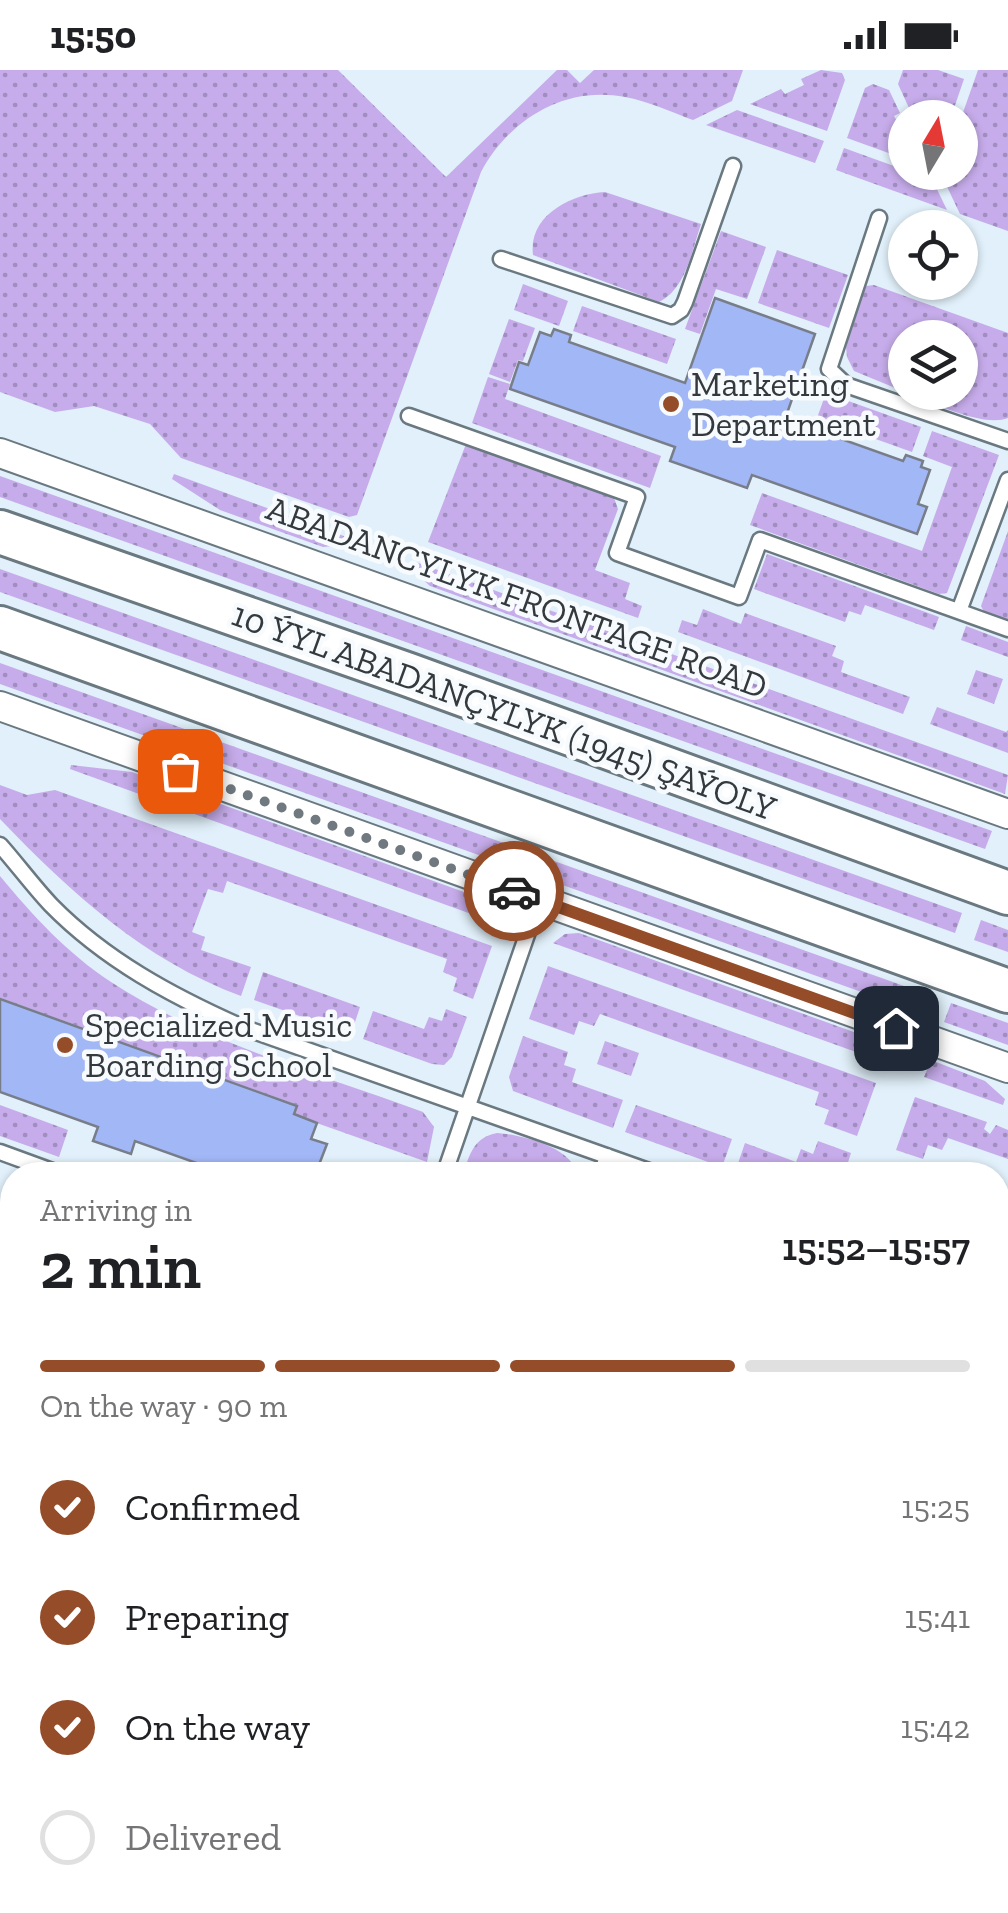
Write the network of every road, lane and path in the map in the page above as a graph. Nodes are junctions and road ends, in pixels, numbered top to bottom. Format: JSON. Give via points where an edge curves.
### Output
{"nodes":[{"id":1,"x":733,"y":166,"type":"dead end"},
{"id":2,"x":879,"y":218,"type":"dead end"},
{"id":3,"x":501,"y":259,"type":"dead end"},
{"id":4,"x":410,"y":416,"type":"dead end"},
{"id":5,"x":1008,"y":441,"type":"edge"},
{"id":6,"x":0,"y":453,"type":"edge"},
{"id":7,"x":1008,"y":480,"type":"edge"},
{"id":8,"x":0,"y":532,"type":"edge"},
{"id":9,"x":960,"y":611,"type":"junction"},
{"id":10,"x":0,"y":628,"type":"edge"},
{"id":11,"x":1008,"y":629,"type":"edge"},
{"id":12,"x":0,"y":706,"type":"edge"},
{"id":13,"x":1008,"y":814,"type":"edge"},
{"id":14,"x":0,"y":844,"type":"edge"},
{"id":15,"x":1008,"y":893,"type":"edge"},
{"id":16,"x":538,"y":900,"type":"junction"},
{"id":17,"x":1008,"y":991,"type":"edge"},
{"id":18,"x":1008,"y":1068,"type":"edge"},
{"id":19,"x":468,"y":1106,"type":"junction"},
{"id":20,"x":0,"y":1152,"type":"edge"},
{"id":21,"x":608,"y":1156,"type":"junction"},
{"id":22,"x":27,"y":1162,"type":"edge"},
{"id":23,"x":449,"y":1162,"type":"edge"},
{"id":24,"x":606,"y":1162,"type":"edge"},
{"id":25,"x":624,"y":1162,"type":"edge"}],
"edges":[{"from":1,"to":3,"type":"lane","via":[[685,302],[672,316]]},
{"from":2,"to":5,"type":"lane","via":[[830,369],[846,385]]},
{"from":4,"to":9,"type":"lane","via":[[637,497],[617,553],[739,597],[760,540]]},
{"from":6,"to":13,"type":"street","name":"ABADANCYLYK FRONTAGE ROAD"},
{"from":7,"to":9,"type":"lane"},
{"from":8,"to":15,"type":"main road","name":"10 ÝYL ABADANÇYLYK (1945) ŞAÝOLY"},
{"from":9,"to":11,"type":"lane"},
{"from":10,"to":17,"type":"main road"},
{"from":12,"to":16,"type":"street"},
{"from":14,"to":19,"type":"lane","via":[[66,918],[161,988],[242,1027]]},
{"from":16,"to":18,"type":"street"},
{"from":16,"to":19,"type":"lane"},
{"from":19,"to":21,"type":"lane"},
{"from":19,"to":23,"type":"lane"},
{"from":20,"to":22,"type":"lane"},
{"from":21,"to":24,"type":"lane"},
{"from":21,"to":25,"type":"lane"}]}
